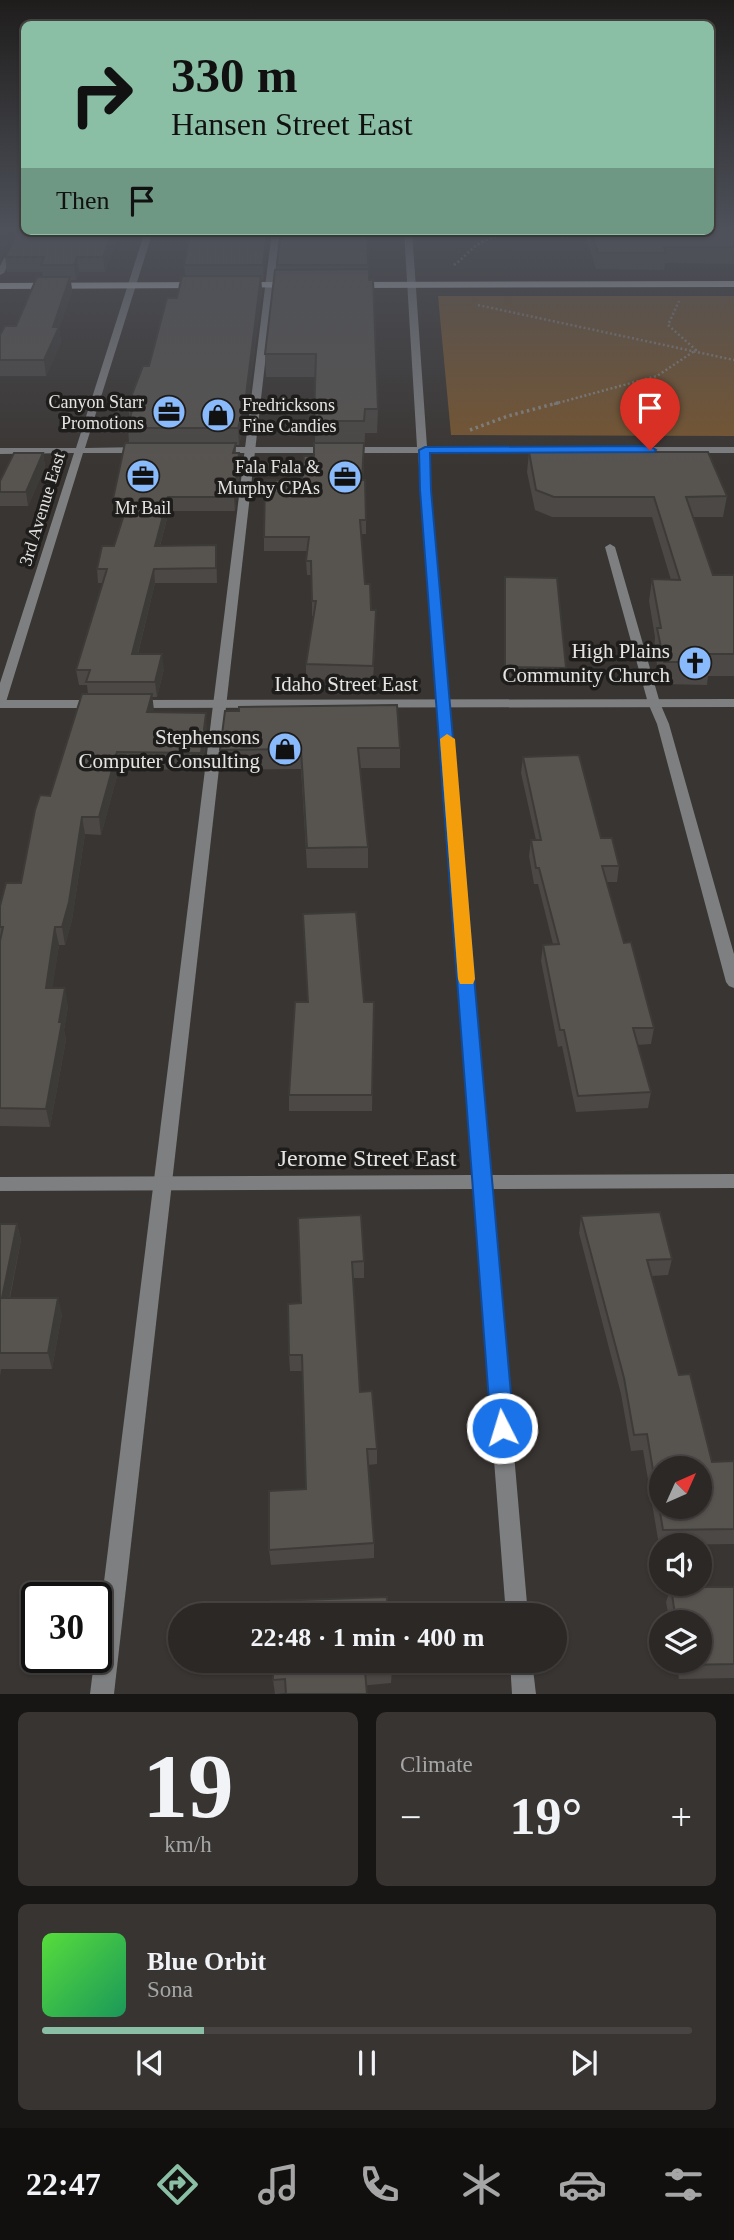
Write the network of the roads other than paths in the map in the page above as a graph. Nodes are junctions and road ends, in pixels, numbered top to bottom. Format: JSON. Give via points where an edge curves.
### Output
{"nodes":[{"id":1,"x":123,"y":309,"type":"edge"},
{"id":2,"x":267,"y":309,"type":"edge"},
{"id":3,"x":415,"y":309,"type":"edge"},
{"id":4,"x":79,"y":450,"type":"junction"},
{"id":5,"x":156,"y":450,"type":"edge"},
{"id":6,"x":209,"y":450,"type":"edge"},
{"id":7,"x":250,"y":450,"type":"junction"},
{"id":8,"x":425,"y":450,"type":"junction"},
{"id":9,"x":734,"y":450,"type":"edge"},
{"id":10,"x":0,"y":451,"type":"edge"},
{"id":11,"x":610,"y":547,"type":"dead end"},
{"id":12,"x":0,"y":703,"type":"edge"},
{"id":13,"x":445,"y":703,"type":"junction"},
{"id":14,"x":654,"y":703,"type":"junction"},
{"id":15,"x":734,"y":703,"type":"edge"},
{"id":16,"x":219,"y":704,"type":"junction"},
{"id":17,"x":734,"y":982,"type":"edge"},
{"id":18,"x":734,"y":1181,"type":"edge"},
{"id":19,"x":482,"y":1182,"type":"junction"},
{"id":20,"x":162,"y":1183,"type":"junction"},
{"id":21,"x":0,"y":1184,"type":"edge"},
{"id":22,"x":516,"y":1603,"type":"edge"},
{"id":23,"x":522,"y":1673,"type":"edge"},
{"id":24,"x":102,"y":1694,"type":"edge"},
{"id":25,"x":524,"y":1694,"type":"edge"}],
"edges":[{"from":1,"to":4,"type":"street","name":"3rd Avenue East"},
{"from":2,"to":7,"type":"street"},
{"from":3,"to":8,"type":"street"},
{"from":4,"to":5,"type":"street"},
{"from":4,"to":10,"type":"street"},
{"from":4,"to":12,"type":"street","name":"3rd Avenue East"},
{"from":6,"to":7,"type":"street"},
{"from":7,"to":8,"type":"street"},
{"from":7,"to":16,"type":"street"},
{"from":8,"to":9,"type":"street"},
{"from":8,"to":13,"type":"street"},
{"from":11,"to":14,"type":"street"},
{"from":12,"to":16,"type":"street","name":"Idaho Street East"},
{"from":13,"to":14,"type":"street","name":"Idaho Street East"},
{"from":13,"to":16,"type":"street","name":"Idaho Street East"},
{"from":13,"to":19,"type":"street"},
{"from":14,"to":15,"type":"street","name":"Idaho Street East"},
{"from":14,"to":17,"type":"street"},
{"from":16,"to":20,"type":"street"},
{"from":18,"to":19,"type":"street","name":"Jerome Street East"},
{"from":19,"to":20,"type":"street","name":"Jerome Street East"},
{"from":19,"to":22,"type":"street"},
{"from":20,"to":21,"type":"street","name":"Jerome Street East"},
{"from":20,"to":24,"type":"street"},
{"from":23,"to":25,"type":"street"}]}
